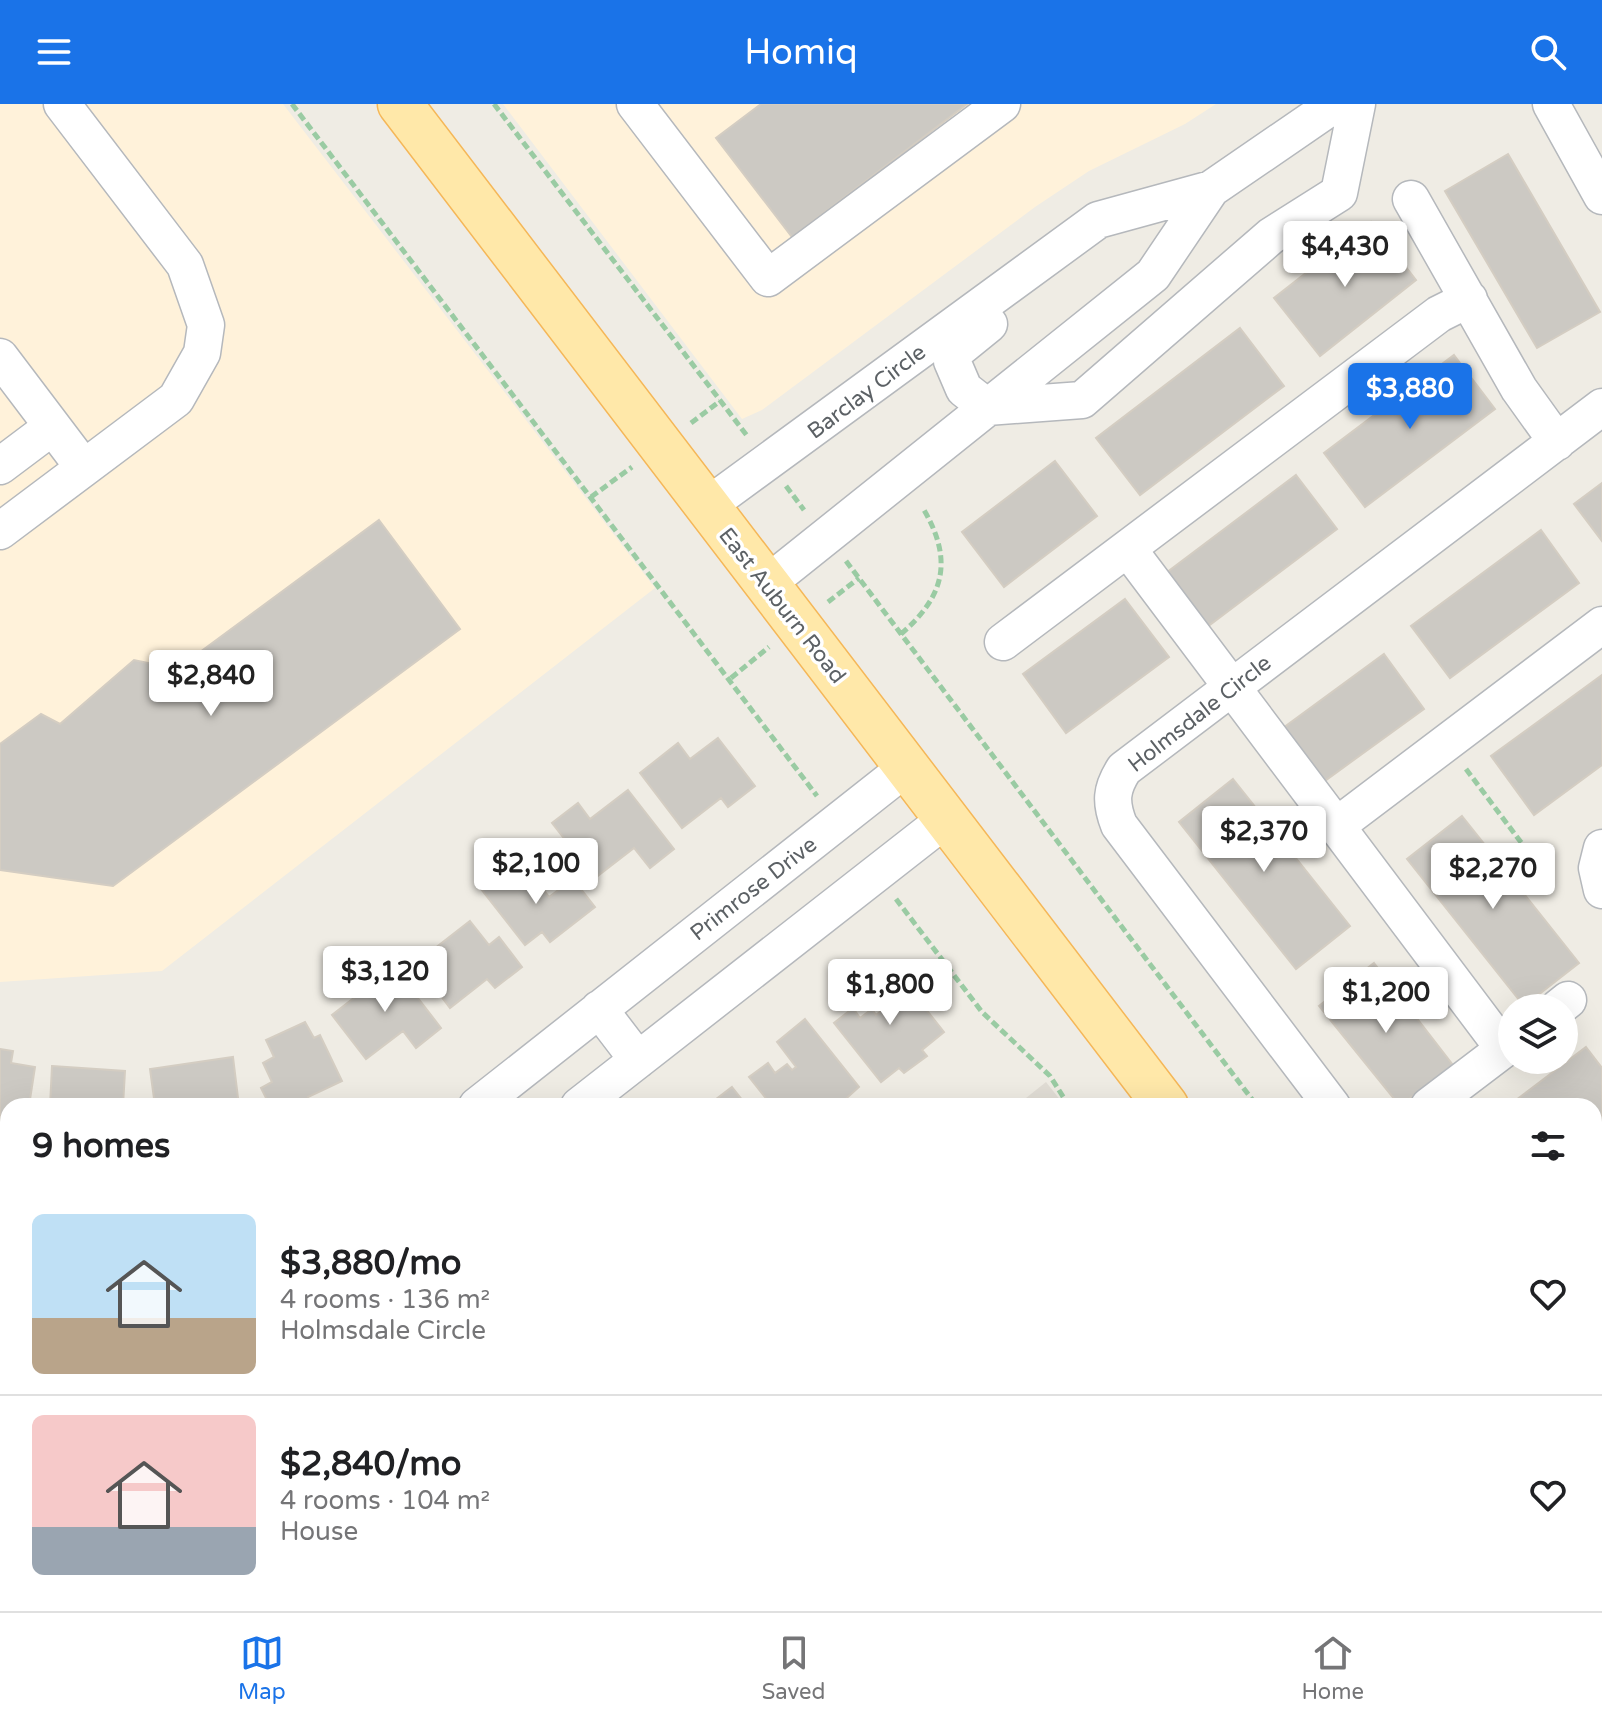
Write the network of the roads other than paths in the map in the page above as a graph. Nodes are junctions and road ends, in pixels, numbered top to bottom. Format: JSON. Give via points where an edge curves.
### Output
{"nodes":[{"id":1,"x":62,"y":104,"type":"edge"},
{"id":2,"x":400,"y":104,"type":"edge"},
{"id":3,"x":1002,"y":104,"type":"edge"},
{"id":4,"x":1335,"y":104,"type":"edge"},
{"id":5,"x":1357,"y":104,"type":"edge"},
{"id":6,"x":1551,"y":104,"type":"edge"},
{"id":7,"x":648,"y":109,"type":"edge"},
{"id":8,"x":1211,"y":189,"type":"junction"},
{"id":9,"x":1602,"y":196,"type":"edge"},
{"id":10,"x":1411,"y":199,"type":"dead end"},
{"id":11,"x":1023,"y":274,"type":"junction"},
{"id":12,"x":1469,"y":299,"type":"junction"},
{"id":13,"x":0,"y":357,"type":"edge"},
{"id":14,"x":987,"y":407,"type":"junction"},
{"id":15,"x":1602,"y":407,"type":"edge"},
{"id":16,"x":52,"y":427,"type":"junction"},
{"id":17,"x":1557,"y":442,"type":"junction"},
{"id":18,"x":0,"y":466,"type":"edge"},
{"id":19,"x":84,"y":468,"type":"junction"},
{"id":20,"x":707,"y":506,"type":"junction"},
{"id":21,"x":0,"y":531,"type":"edge"},
{"id":22,"x":1128,"y":549,"type":"junction"},
{"id":23,"x":768,"y":583,"type":"junction"},
{"id":24,"x":1602,"y":625,"type":"edge"},
{"id":25,"x":1003,"y":642,"type":"dead end"},
{"id":26,"x":1230,"y":688,"type":"junction"},
{"id":27,"x":907,"y":767,"type":"junction"},
{"id":28,"x":946,"y":819,"type":"junction"},
{"id":29,"x":1335,"y":827,"type":"junction"},
{"id":30,"x":1602,"y":848,"type":"edge"},
{"id":31,"x":1602,"y":890,"type":"edge"},
{"id":32,"x":599,"y":1009,"type":"junction"},
{"id":33,"x":1498,"y":1033,"type":"edge"},
{"id":34,"x":1498,"y":1054,"type":"edge"},
{"id":35,"x":638,"y":1060,"type":"junction"},
{"id":36,"x":487,"y":1098,"type":"edge"},
{"id":37,"x":589,"y":1098,"type":"edge"},
{"id":38,"x":1160,"y":1098,"type":"edge"},
{"id":39,"x":1326,"y":1098,"type":"edge"},
{"id":40,"x":1440,"y":1098,"type":"edge"}],
"edges":[{"from":1,"to":19,"type":"street","via":[[185,265],[206,325],[202,353],[176,399]]},
{"from":2,"to":20,"type":"main road","name":"East Auburn Road"},
{"from":3,"to":7,"type":"street","via":[[768,278]]},
{"from":4,"to":8,"type":"street","name":"Barclay Circle"},
{"from":5,"to":14,"type":"street","via":[[1339,193],[1271,236],[1082,400]]},
{"from":6,"to":9,"type":"street"},
{"from":8,"to":11,"type":"street","name":"Barclay Circle","via":[[1098,220]]},
{"from":8,"to":14,"type":"street","name":"Barclay Circle","via":[[1153,275]]},
{"from":10,"to":12,"type":"street"},
{"from":11,"to":14,"type":"street","name":"Barclay Circle","via":[[994,319],[957,350],[952,361],[964,389]]},
{"from":11,"to":20,"type":"street","name":"Barclay Circle"},
{"from":12,"to":17,"type":"street","via":[[1519,389]]},
{"from":12,"to":22,"type":"street","via":[[1439,314]]},
{"from":13,"to":16,"type":"street"},
{"from":14,"to":23,"type":"street","name":"Barclay Circle"},
{"from":15,"to":17,"type":"street","name":"Holmsdale Circle"},
{"from":16,"to":18,"type":"street"},
{"from":16,"to":19,"type":"street"},
{"from":17,"to":26,"type":"street","name":"Holmsdale Circle"},
{"from":19,"to":21,"type":"street"},
{"from":20,"to":23,"type":"main road","name":"East Auburn Road"},
{"from":22,"to":25,"type":"street"},
{"from":22,"to":26,"type":"street"},
{"from":23,"to":27,"type":"main road","name":"East Auburn Road"},
{"from":24,"to":29,"type":"street"},
{"from":26,"to":29,"type":"street"},
{"from":26,"to":39,"type":"street","name":"Holmsdale Circle","via":[[1124,769],[1111,798],[1114,812]]},
{"from":27,"to":28,"type":"main road","name":"East Auburn Road"},
{"from":27,"to":32,"type":"street","name":"Primrose Drive"},
{"from":28,"to":35,"type":"street"},
{"from":28,"to":38,"type":"main road","name":"East Auburn Road"},
{"from":29,"to":33,"type":"street"},
{"from":30,"to":31,"type":"street","via":[[1597,868]]},
{"from":32,"to":35,"type":"street"},
{"from":32,"to":36,"type":"street","name":"Primrose Drive"},
{"from":34,"to":40,"type":"street"},
{"from":35,"to":37,"type":"street"}]}
